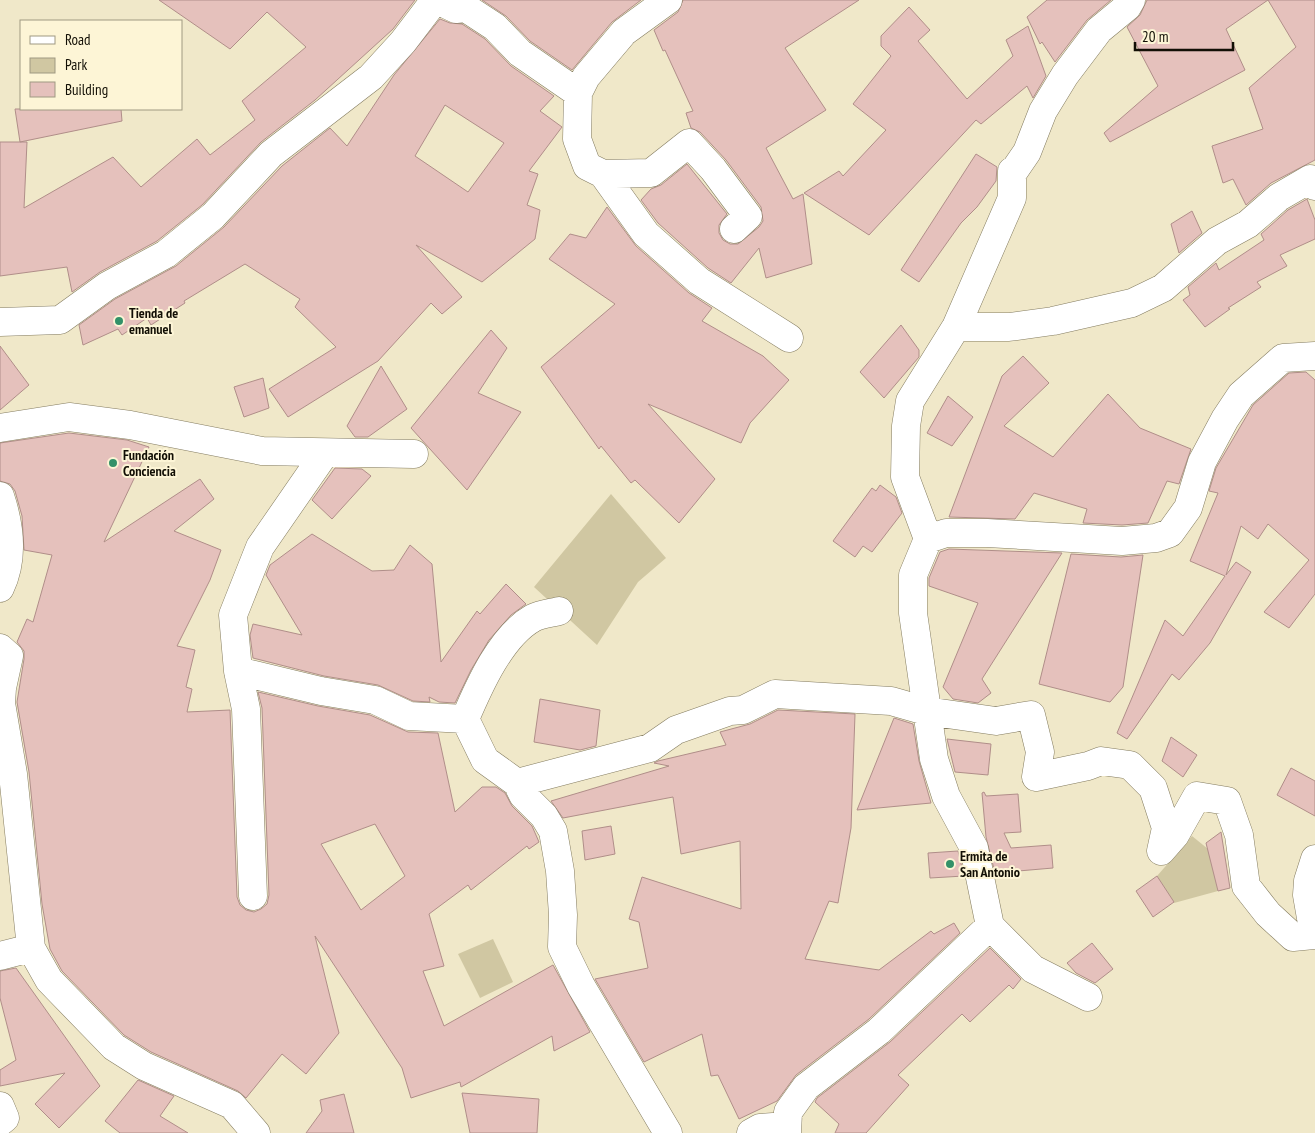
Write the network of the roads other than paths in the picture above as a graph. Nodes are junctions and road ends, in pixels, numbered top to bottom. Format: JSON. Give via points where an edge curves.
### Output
{"nodes":[{"id":1,"x":436,"y":0,"type":"edge"},
{"id":2,"x":668,"y":0,"type":"edge"},
{"id":3,"x":1131,"y":0,"type":"edge"},
{"id":4,"x":578,"y":93,"type":"junction"},
{"id":5,"x":603,"y":174,"type":"junction"},
{"id":6,"x":1315,"y":186,"type":"edge"},
{"id":7,"x":734,"y":229,"type":"dead end"},
{"id":8,"x":0,"y":322,"type":"edge"},
{"id":9,"x":956,"y":326,"type":"junction"},
{"id":10,"x":789,"y":338,"type":"dead end"},
{"id":11,"x":1315,"y":356,"type":"edge"},
{"id":12,"x":0,"y":428,"type":"edge"},
{"id":13,"x":325,"y":453,"type":"junction"},
{"id":14,"x":414,"y":454,"type":"dead end"},
{"id":15,"x":0,"y":496,"type":"edge"},
{"id":16,"x":928,"y":538,"type":"junction"},
{"id":17,"x":0,"y":588,"type":"edge"},
{"id":18,"x":560,"y":611,"type":"dead end"},
{"id":19,"x":0,"y":648,"type":"edge"},
{"id":20,"x":238,"y":671,"type":"junction"},
{"id":21,"x":926,"y":711,"type":"junction"},
{"id":22,"x":465,"y":719,"type":"junction"},
{"id":23,"x":517,"y":783,"type":"junction"},
{"id":24,"x":1315,"y":859,"type":"edge"},
{"id":25,"x":252,"y":896,"type":"dead end"},
{"id":26,"x":990,"y":926,"type":"junction"},
{"id":27,"x":31,"y":948,"type":"junction"},
{"id":28,"x":0,"y":956,"type":"edge"},
{"id":29,"x":1088,"y":997,"type":"dead end"},
{"id":30,"x":0,"y":1106,"type":"edge"},
{"id":31,"x":0,"y":1122,"type":"edge"},
{"id":32,"x":787,"y":1129,"type":"edge"},
{"id":33,"x":256,"y":1133,"type":"edge"},
{"id":34,"x":668,"y":1133,"type":"edge"},
{"id":35,"x":751,"y":1133,"type":"edge"}],
"edges":[{"from":1,"to":4,"type":"street","via":[[456,9],[466,8],[495,27],[520,54]]},
{"from":1,"to":8,"type":"street","via":[[371,77],[271,154],[213,216],[166,254],[107,286],[60,320]]},
{"from":2,"to":4,"type":"street","via":[[624,32],[586,77]]},
{"from":3,"to":9,"type":"street","via":[[1099,30],[1043,111],[1027,152],[1012,171],[1012,198]]},
{"from":4,"to":5,"type":"street","via":[[577,139],[587,166]]},
{"from":5,"to":7,"type":"street","via":[[651,173],[689,143],[748,216]]},
{"from":5,"to":10,"type":"street","via":[[646,234],[699,281]]},
{"from":6,"to":9,"type":"street","via":[[1310,180],[1280,198],[1248,224],[1218,241],[1163,288],[1132,303],[1053,321],[1009,327]]},
{"from":9,"to":16,"type":"street","via":[[910,401],[906,426],[905,477]]},
{"from":11,"to":16,"type":"street","via":[[1283,358],[1241,395],[1202,462],[1188,508],[1170,533],[1156,538],[1122,541],[987,533],[946,533]]},
{"from":12,"to":13,"type":"street","via":[[69,417],[130,425],[262,452]]},
{"from":13,"to":14,"type":"street"},
{"from":13,"to":20,"type":"street","via":[[260,547],[233,614]]},
{"from":15,"to":17,"type":"street","via":[[10,539],[7,574]]},
{"from":16,"to":21,"type":"street","via":[[913,575],[912,613]]},
{"from":18,"to":22,"type":"street","via":[[534,618],[515,634],[484,674]]},
{"from":19,"to":27,"type":"street","via":[[9,656],[1,703],[13,774]]},
{"from":20,"to":22,"type":"street","via":[[375,700],[409,716]]},
{"from":20,"to":25,"type":"street","via":[[246,709]]},
{"from":21,"to":23,"type":"street","via":[[891,701],[775,694],[743,710],[730,711],[676,730],[650,748]]},
{"from":21,"to":24,"type":"street","via":[[996,721],[1031,714],[1040,752],[1036,777],[1101,761],[1130,765],[1153,788],[1166,828],[1160,851],[1176,835],[1197,796],[1227,800],[1240,835],[1246,886],[1268,914],[1293,937],[1314,935],[1307,895]]},
{"from":21,"to":26,"type":"street","via":[[934,759],[946,796],[974,848]]},
{"from":22,"to":23,"type":"street","via":[[485,760]]},
{"from":23,"to":34,"type":"street","via":[[553,831],[560,871],[562,947],[581,986]]},
{"from":26,"to":29,"type":"street","via":[[1033,969]]},
{"from":26,"to":32,"type":"street","via":[[879,1031],[806,1087],[788,1112]]},
{"from":27,"to":28,"type":"street"},
{"from":27,"to":33,"type":"street","via":[[49,980],[114,1048],[144,1066],[232,1105]]},
{"from":30,"to":31,"type":"street","via":[[5,1118]]},
{"from":32,"to":35,"type":"street","via":[[760,1128]]}]}
